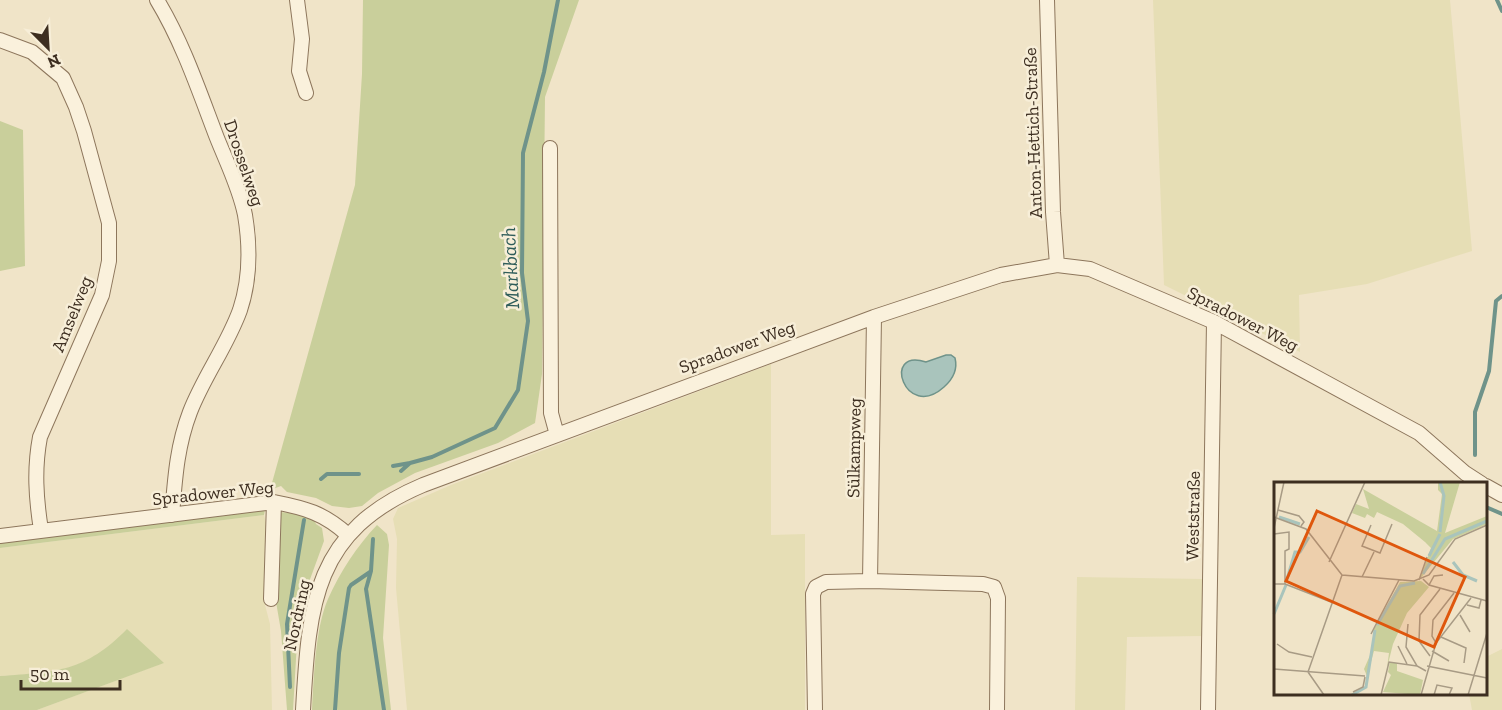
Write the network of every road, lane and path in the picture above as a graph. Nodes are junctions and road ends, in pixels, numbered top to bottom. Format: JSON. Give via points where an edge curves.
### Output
{"nodes":[{"id":1,"x":157,"y":0,"type":"edge"},
{"id":2,"x":297,"y":0,"type":"edge"},
{"id":3,"x":1047,"y":0,"type":"edge"},
{"id":4,"x":0,"y":40,"type":"edge"},
{"id":5,"x":306,"y":93,"type":"dead end"},
{"id":6,"x":550,"y":148,"type":"dead end"},
{"id":7,"x":1058,"y":265,"type":"junction"},
{"id":8,"x":874,"y":316,"type":"junction"},
{"id":9,"x":1214,"y":322,"type":"junction"},
{"id":10,"x":557,"y":435,"type":"junction"},
{"id":11,"x":1479,"y":482,"type":"edge"},
{"id":12,"x":1487,"y":487,"type":"edge"},
{"id":13,"x":1502,"y":495,"type":"edge"},
{"id":14,"x":274,"y":502,"type":"junction"},
{"id":15,"x":172,"y":514,"type":"junction"},
{"id":16,"x":40,"y":530,"type":"junction"},
{"id":17,"x":348,"y":535,"type":"junction"},
{"id":18,"x":0,"y":536,"type":"edge"},
{"id":19,"x":870,"y":581,"type":"junction"},
{"id":20,"x":271,"y":599,"type":"dead end"},
{"id":21,"x":303,"y":710,"type":"edge"},
{"id":22,"x":815,"y":710,"type":"edge"},
{"id":23,"x":996,"y":710,"type":"edge"},
{"id":24,"x":1208,"y":710,"type":"edge"}],
"edges":[{"from":1,"to":15,"type":"street","name":"Drosselweg","via":[[170,21],[234,182],[248,243],[248,271],[241,307],[190,412],[177,457]]},
{"from":2,"to":5,"type":"street","via":[[302,39],[299,71]]},
{"from":3,"to":7,"type":"street","name":"Anton-Hettich-Straße"},
{"from":4,"to":16,"type":"street","name":"Amselweg","via":[[32,52],[63,78],[84,131],[109,223],[109,261],[102,295],[40,437],[36,493]]},
{"from":6,"to":10,"type":"street","via":[[551,413]]},
{"from":7,"to":8,"type":"street","name":"Spradower Weg","via":[[1000,274]]},
{"from":7,"to":9,"type":"street","name":"Spradower Weg","via":[[1090,269]]},
{"from":8,"to":10,"type":"street","name":"Spradower Weg"},
{"from":8,"to":19,"type":"street","name":"Sülkampweg"},
{"from":9,"to":11,"type":"street","name":"Spradower Weg","via":[[1419,434]]},
{"from":9,"to":24,"type":"street","name":"Weststraße"},
{"from":10,"to":17,"type":"street","name":"Spradower Weg","via":[[400,495],[379,507]]},
{"from":12,"to":13,"type":"street","name":"Spradower Weg"},
{"from":14,"to":15,"type":"street","name":"Spradower Weg"},
{"from":14,"to":17,"type":"street","name":"Spradower Weg","via":[[306,508],[333,521]]},
{"from":14,"to":20,"type":"street"},
{"from":15,"to":16,"type":"street","name":"Spradower Weg"},
{"from":16,"to":18,"type":"street","name":"Spradower Weg"},
{"from":17,"to":21,"type":"street","name":"Nordring","via":[[336,550],[318,591],[307,651]]},
{"from":19,"to":22,"type":"street","via":[[826,582],[816,587],[813,594]]},
{"from":19,"to":23,"type":"street","via":[[994,587],[998,598]]}]}
